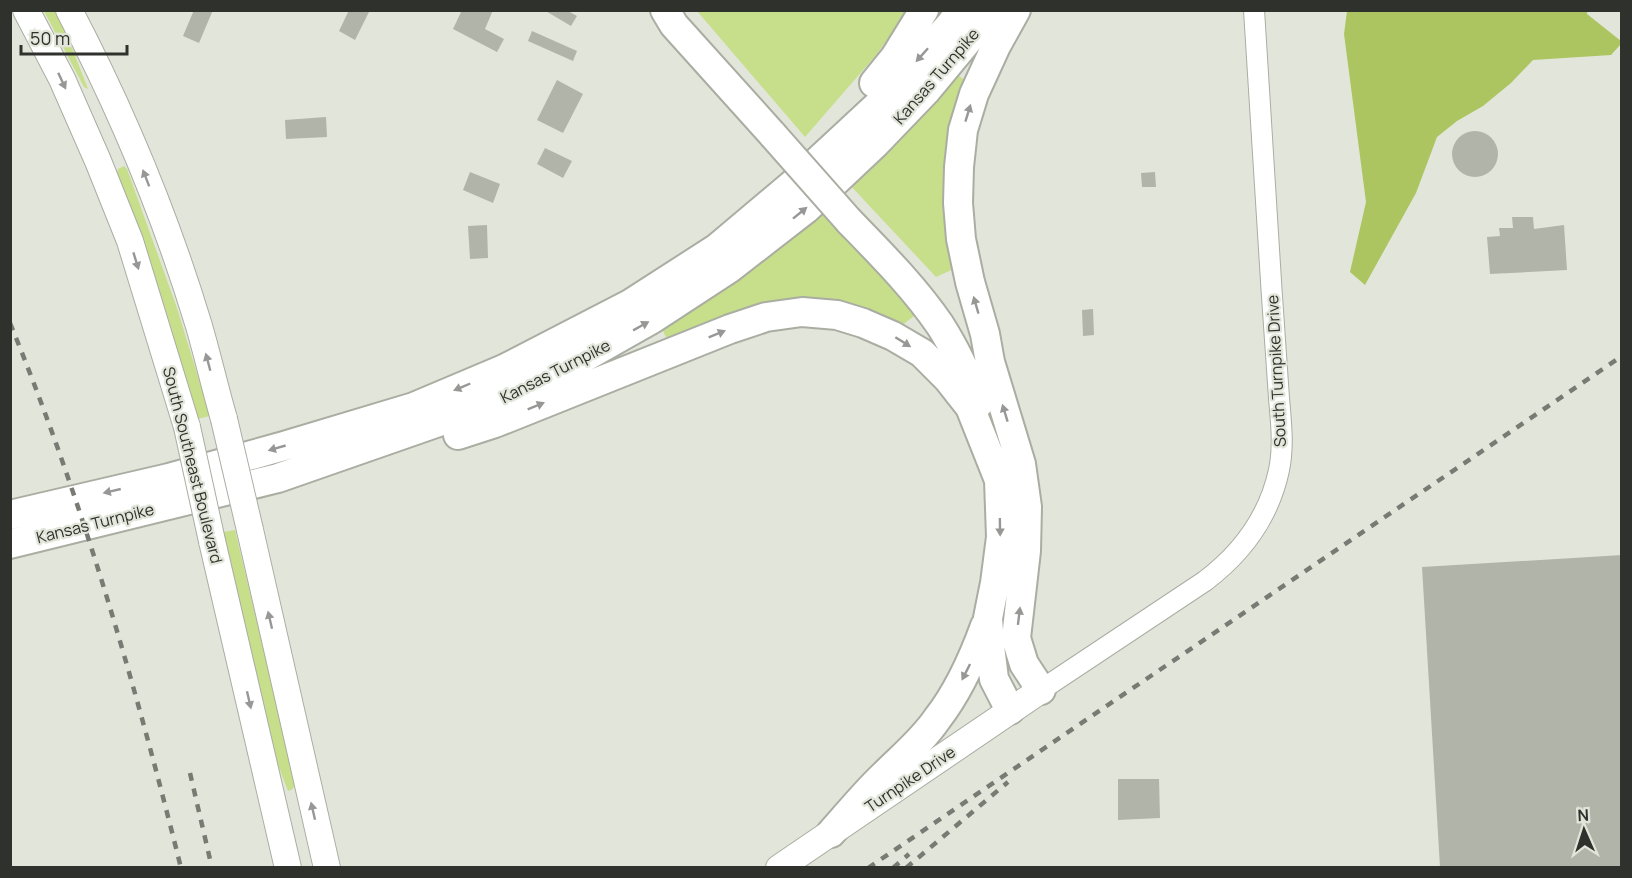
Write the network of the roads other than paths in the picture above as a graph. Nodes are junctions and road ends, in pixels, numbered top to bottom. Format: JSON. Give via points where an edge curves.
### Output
{"nodes":[{"id":1,"x":26,"y":10,"type":"edge"},
{"id":2,"x":69,"y":10,"type":"edge"},
{"id":3,"x":664,"y":10,"type":"edge"},
{"id":4,"x":683,"y":10,"type":"edge"},
{"id":5,"x":924,"y":10,"type":"edge"},
{"id":6,"x":960,"y":10,"type":"edge"},
{"id":7,"x":993,"y":10,"type":"edge"},
{"id":8,"x":1016,"y":10,"type":"edge"},
{"id":9,"x":1254,"y":10,"type":"edge"},
{"id":10,"x":777,"y":131,"type":"junction"},
{"id":11,"x":854,"y":216,"type":"junction"},
{"id":12,"x":990,"y":362,"type":"junction"},
{"id":13,"x":504,"y":369,"type":"junction"},
{"id":14,"x":278,"y":478,"type":"junction"},
{"id":15,"x":999,"y":480,"type":"junction"},
{"id":16,"x":10,"y":515,"type":"edge"},
{"id":17,"x":10,"y":544,"type":"edge"},
{"id":18,"x":988,"y":618,"type":"junction"},
{"id":19,"x":1041,"y":690,"type":"junction"},
{"id":20,"x":1010,"y":710,"type":"junction"},
{"id":21,"x":831,"y":833,"type":"junction"},
{"id":22,"x":288,"y":867,"type":"edge"},
{"id":23,"x":327,"y":867,"type":"edge"},
{"id":24,"x":779,"y":867,"type":"edge"}],
"edges":[{"from":1,"to":22,"type":"main road","name":"South Southeast Boulevard","one_way":true,"bridge":true,"via":[[62,79],[130,241],[187,428]]},
{"from":23,"to":2,"type":"main road","one_way":true,"bridge":true,"via":[[224,419],[198,326],[134,144]]},
{"from":3,"to":10,"type":"highway"},
{"from":4,"to":10,"type":"highway"},
{"from":5,"to":13,"type":"highway","via":[[896,57],[858,103],[792,167],[736,214],[651,275]]},
{"from":6,"to":13,"type":"highway","name":"Kansas Turnpike","one_way":true,"via":[[877,106],[717,248],[630,304]]},
{"from":14,"to":7,"type":"highway","name":"Kansas Turnpike","one_way":true,"via":[[476,410],[652,320],[730,268],[806,209],[926,91]]},
{"from":12,"to":8,"type":"highway","one_way":true,"via":[[961,239],[959,167],[963,130],[974,94]]},
{"from":9,"to":19,"type":"street","name":"South Turnpike Drive","via":[[1283,442],[1279,471],[1254,531],[1223,568]]},
{"from":10,"to":11,"type":"highway","bridge":true},
{"from":11,"to":12,"type":"highway","via":[[929,290]]},
{"from":11,"to":15,"type":"highway","via":[[940,325],[964,366],[980,404]]},
{"from":19,"to":12,"type":"highway","one_way":true,"via":[[1024,664],[1016,638],[1027,507],[1021,464]]},
{"from":13,"to":16,"type":"highway","name":"Kansas Turnpike","one_way":true,"via":[[414,406],[284,446]]},
{"from":14,"to":15,"type":"highway","one_way":true,"via":[[415,449],[495,423],[730,329],[766,317],[802,312],[837,315],[863,323],[922,353],[970,407]]},
{"from":14,"to":17,"type":"highway","name":"Kansas Turnpike"},
{"from":15,"to":18,"type":"highway","one_way":true,"via":[[1001,537]]},
{"from":18,"to":20,"type":"highway","via":[[994,679]]},
{"from":18,"to":21,"type":"highway","one_way":true,"via":[[972,661],[937,720]]},
{"from":19,"to":20,"type":"main road","name":"Turnpike Drive"},
{"from":20,"to":21,"type":"main road","name":"Turnpike Drive"},
{"from":21,"to":24,"type":"main road","name":"Turnpike Drive"}]}
